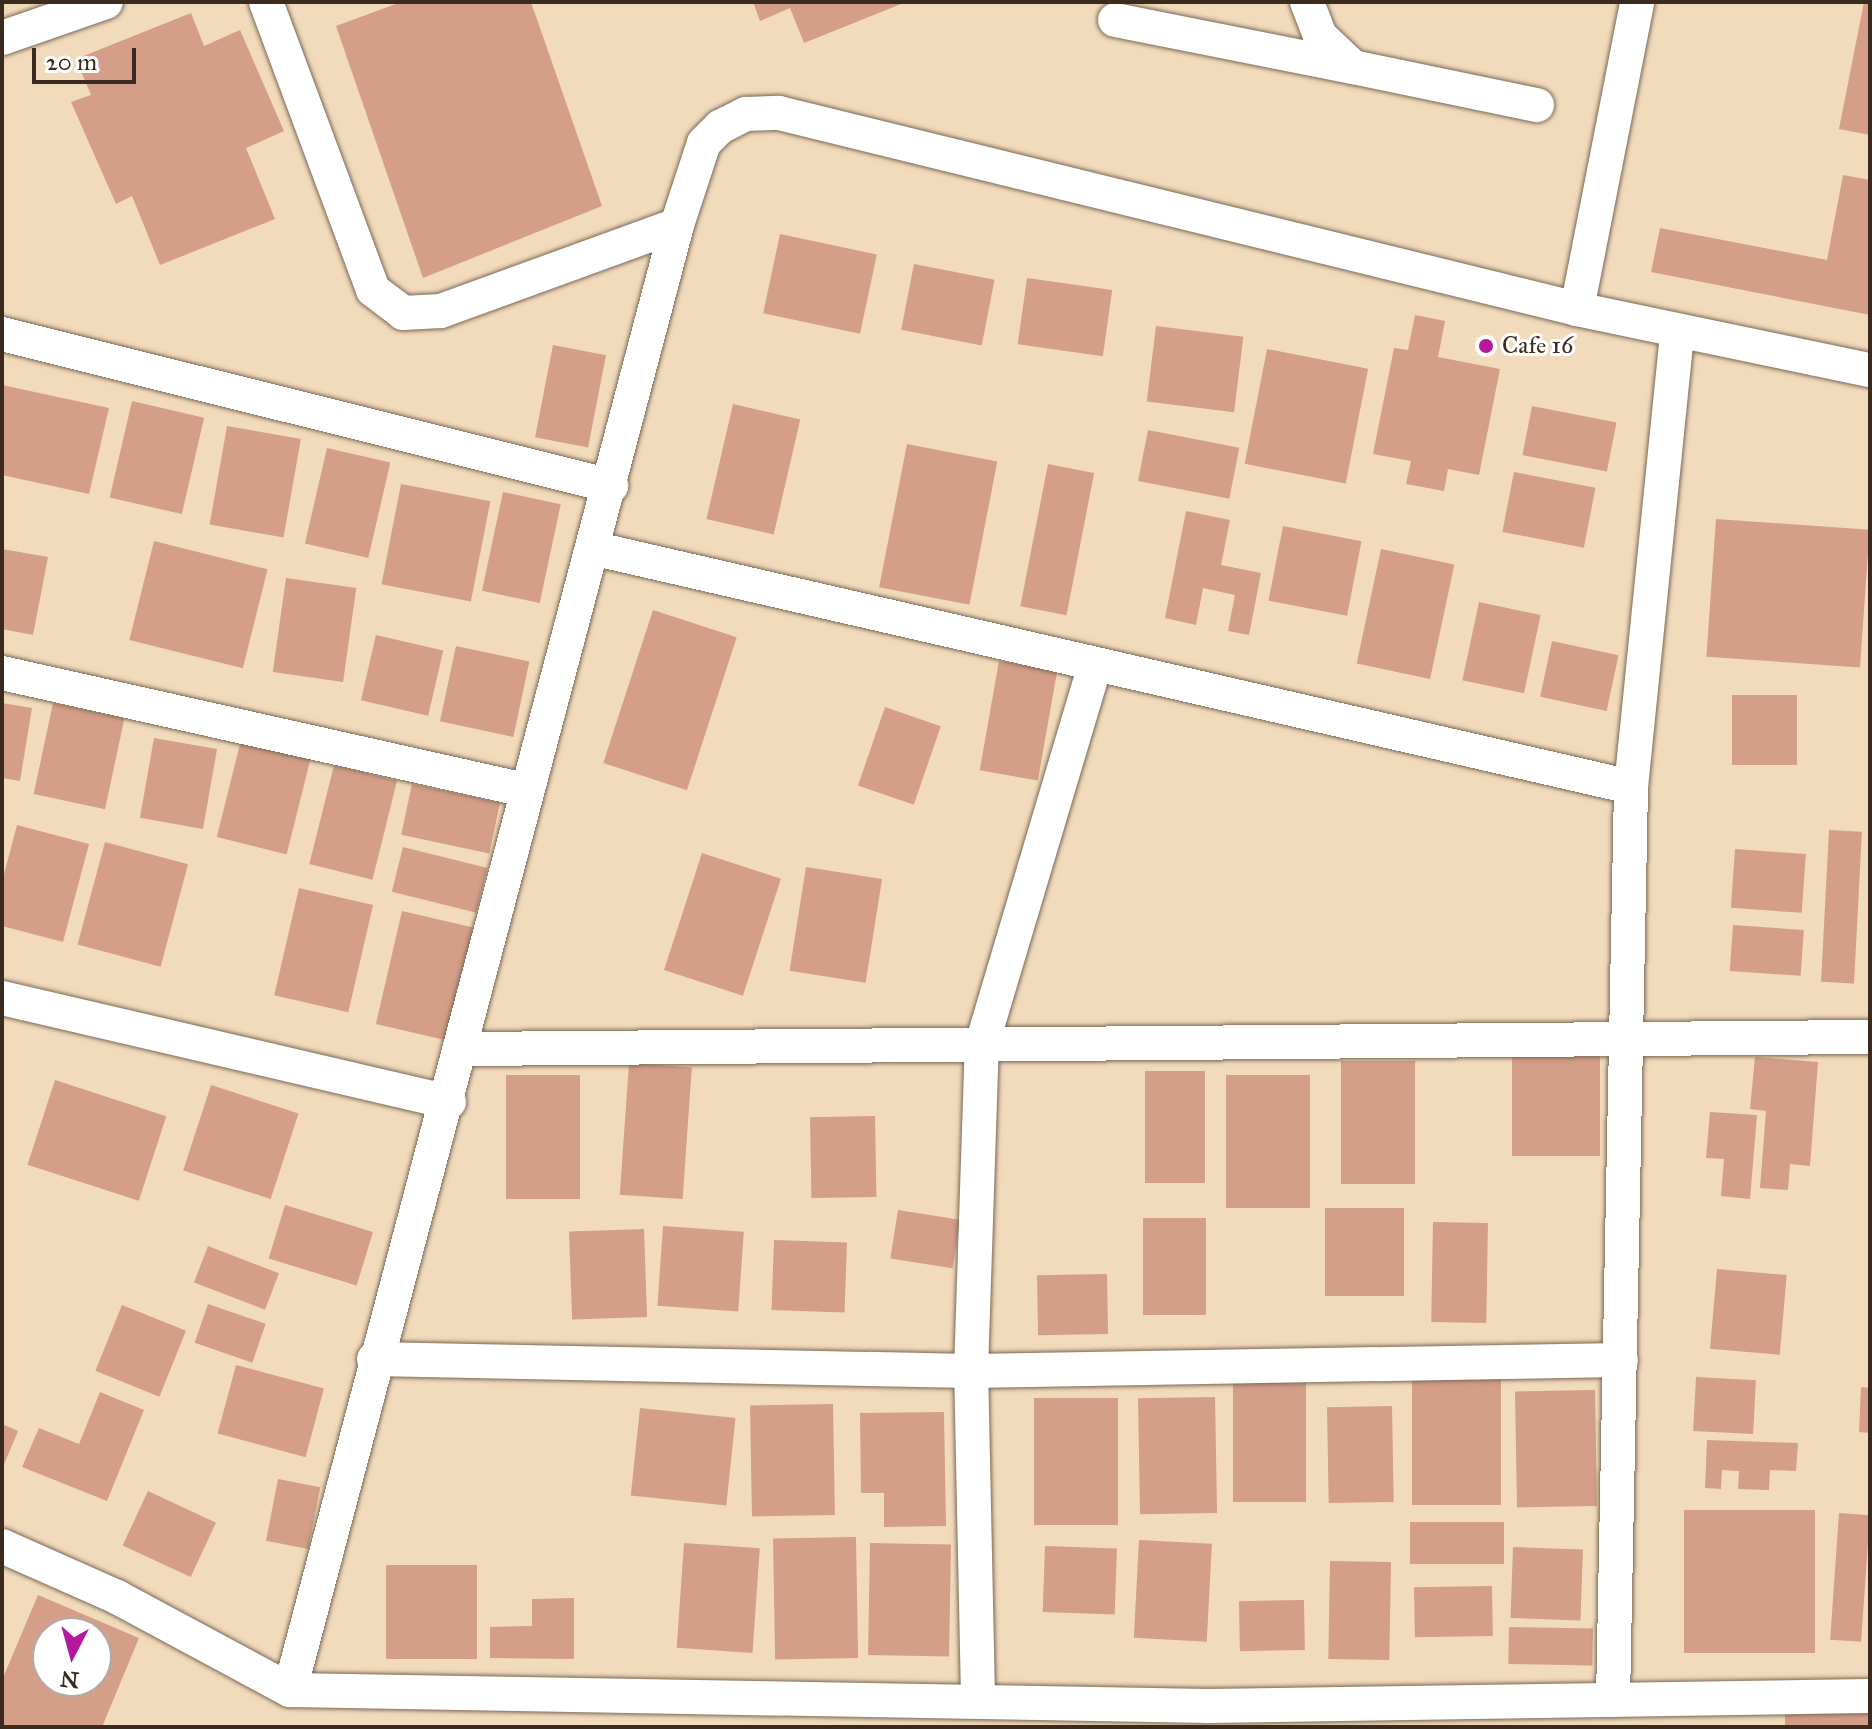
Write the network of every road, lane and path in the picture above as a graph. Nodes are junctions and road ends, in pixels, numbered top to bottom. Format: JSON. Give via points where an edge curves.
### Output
{"nodes":[{"id":1,"x":106,"y":2,"type":"edge"},
{"id":2,"x":266,"y":2,"type":"edge"},
{"id":3,"x":1307,"y":2,"type":"edge"},
{"id":4,"x":1637,"y":2,"type":"edge"},
{"id":5,"x":1115,"y":20,"type":"dead end"},
{"id":6,"x":2,"y":38,"type":"edge"},
{"id":7,"x":1353,"y":67,"type":"junction"},
{"id":8,"x":1537,"y":105,"type":"dead end"},
{"id":9,"x":677,"y":225,"type":"junction"},
{"id":10,"x":1577,"y":309,"type":"junction"},
{"id":11,"x":1677,"y":331,"type":"junction"},
{"id":12,"x":2,"y":334,"type":"edge"},
{"id":13,"x":1870,"y":370,"type":"edge"},
{"id":14,"x":611,"y":486,"type":"junction"},
{"id":15,"x":596,"y":549,"type":"junction"},
{"id":16,"x":1095,"y":665,"type":"junction"},
{"id":17,"x":2,"y":673,"type":"edge"},
{"id":18,"x":1631,"y":787,"type":"junction"},
{"id":19,"x":525,"y":790,"type":"junction"},
{"id":20,"x":2,"y":998,"type":"edge"},
{"id":21,"x":1625,"y":1034,"type":"junction"},
{"id":22,"x":1870,"y":1037,"type":"edge"},
{"id":23,"x":982,"y":1044,"type":"junction"},
{"id":24,"x":464,"y":1049,"type":"junction"},
{"id":25,"x":449,"y":1102,"type":"junction"},
{"id":26,"x":374,"y":1359,"type":"junction"},
{"id":27,"x":1621,"y":1360,"type":"junction"},
{"id":28,"x":971,"y":1371,"type":"junction"},
{"id":29,"x":2,"y":1546,"type":"edge"},
{"id":30,"x":290,"y":1690,"type":"junction"},
{"id":31,"x":1870,"y":1696,"type":"edge"},
{"id":32,"x":978,"y":1698,"type":"junction"},
{"id":33,"x":1613,"y":1700,"type":"junction"},
{"id":34,"x":1206,"y":1716,"type":"edge"}],
"edges":[{"from":1,"to":6,"type":"street"},
{"from":2,"to":9,"type":"street","via":[[373,290],[403,313],[441,311]]},
{"from":3,"to":7,"type":"street","via":[[1320,36]]},
{"from":4,"to":10,"type":"street"},
{"from":5,"to":7,"type":"street"},
{"from":7,"to":8,"type":"street"},
{"from":9,"to":10,"type":"street","via":[[704,143],[746,114],[779,113]]},
{"from":9,"to":14,"type":"street"},
{"from":10,"to":11,"type":"street"},
{"from":11,"to":13,"type":"street"},
{"from":11,"to":18,"type":"street"},
{"from":12,"to":14,"type":"street"},
{"from":14,"to":15,"type":"street"},
{"from":15,"to":16,"type":"street"},
{"from":15,"to":19,"type":"street"},
{"from":16,"to":18,"type":"street"},
{"from":16,"to":23,"type":"street"},
{"from":17,"to":19,"type":"street"},
{"from":18,"to":21,"type":"street"},
{"from":19,"to":24,"type":"street"},
{"from":20,"to":25,"type":"street"},
{"from":21,"to":22,"type":"street"},
{"from":21,"to":23,"type":"street"},
{"from":21,"to":27,"type":"street"},
{"from":23,"to":24,"type":"street"},
{"from":23,"to":28,"type":"street"},
{"from":24,"to":25,"type":"street"},
{"from":25,"to":26,"type":"street"},
{"from":26,"to":28,"type":"street"},
{"from":26,"to":30,"type":"street"},
{"from":27,"to":28,"type":"street"},
{"from":27,"to":33,"type":"street"},
{"from":28,"to":32,"type":"street"},
{"from":29,"to":30,"type":"street","via":[[117,1597]]},
{"from":30,"to":32,"type":"street"},
{"from":31,"to":33,"type":"street"},
{"from":32,"to":34,"type":"street"},
{"from":33,"to":34,"type":"street"}]}
